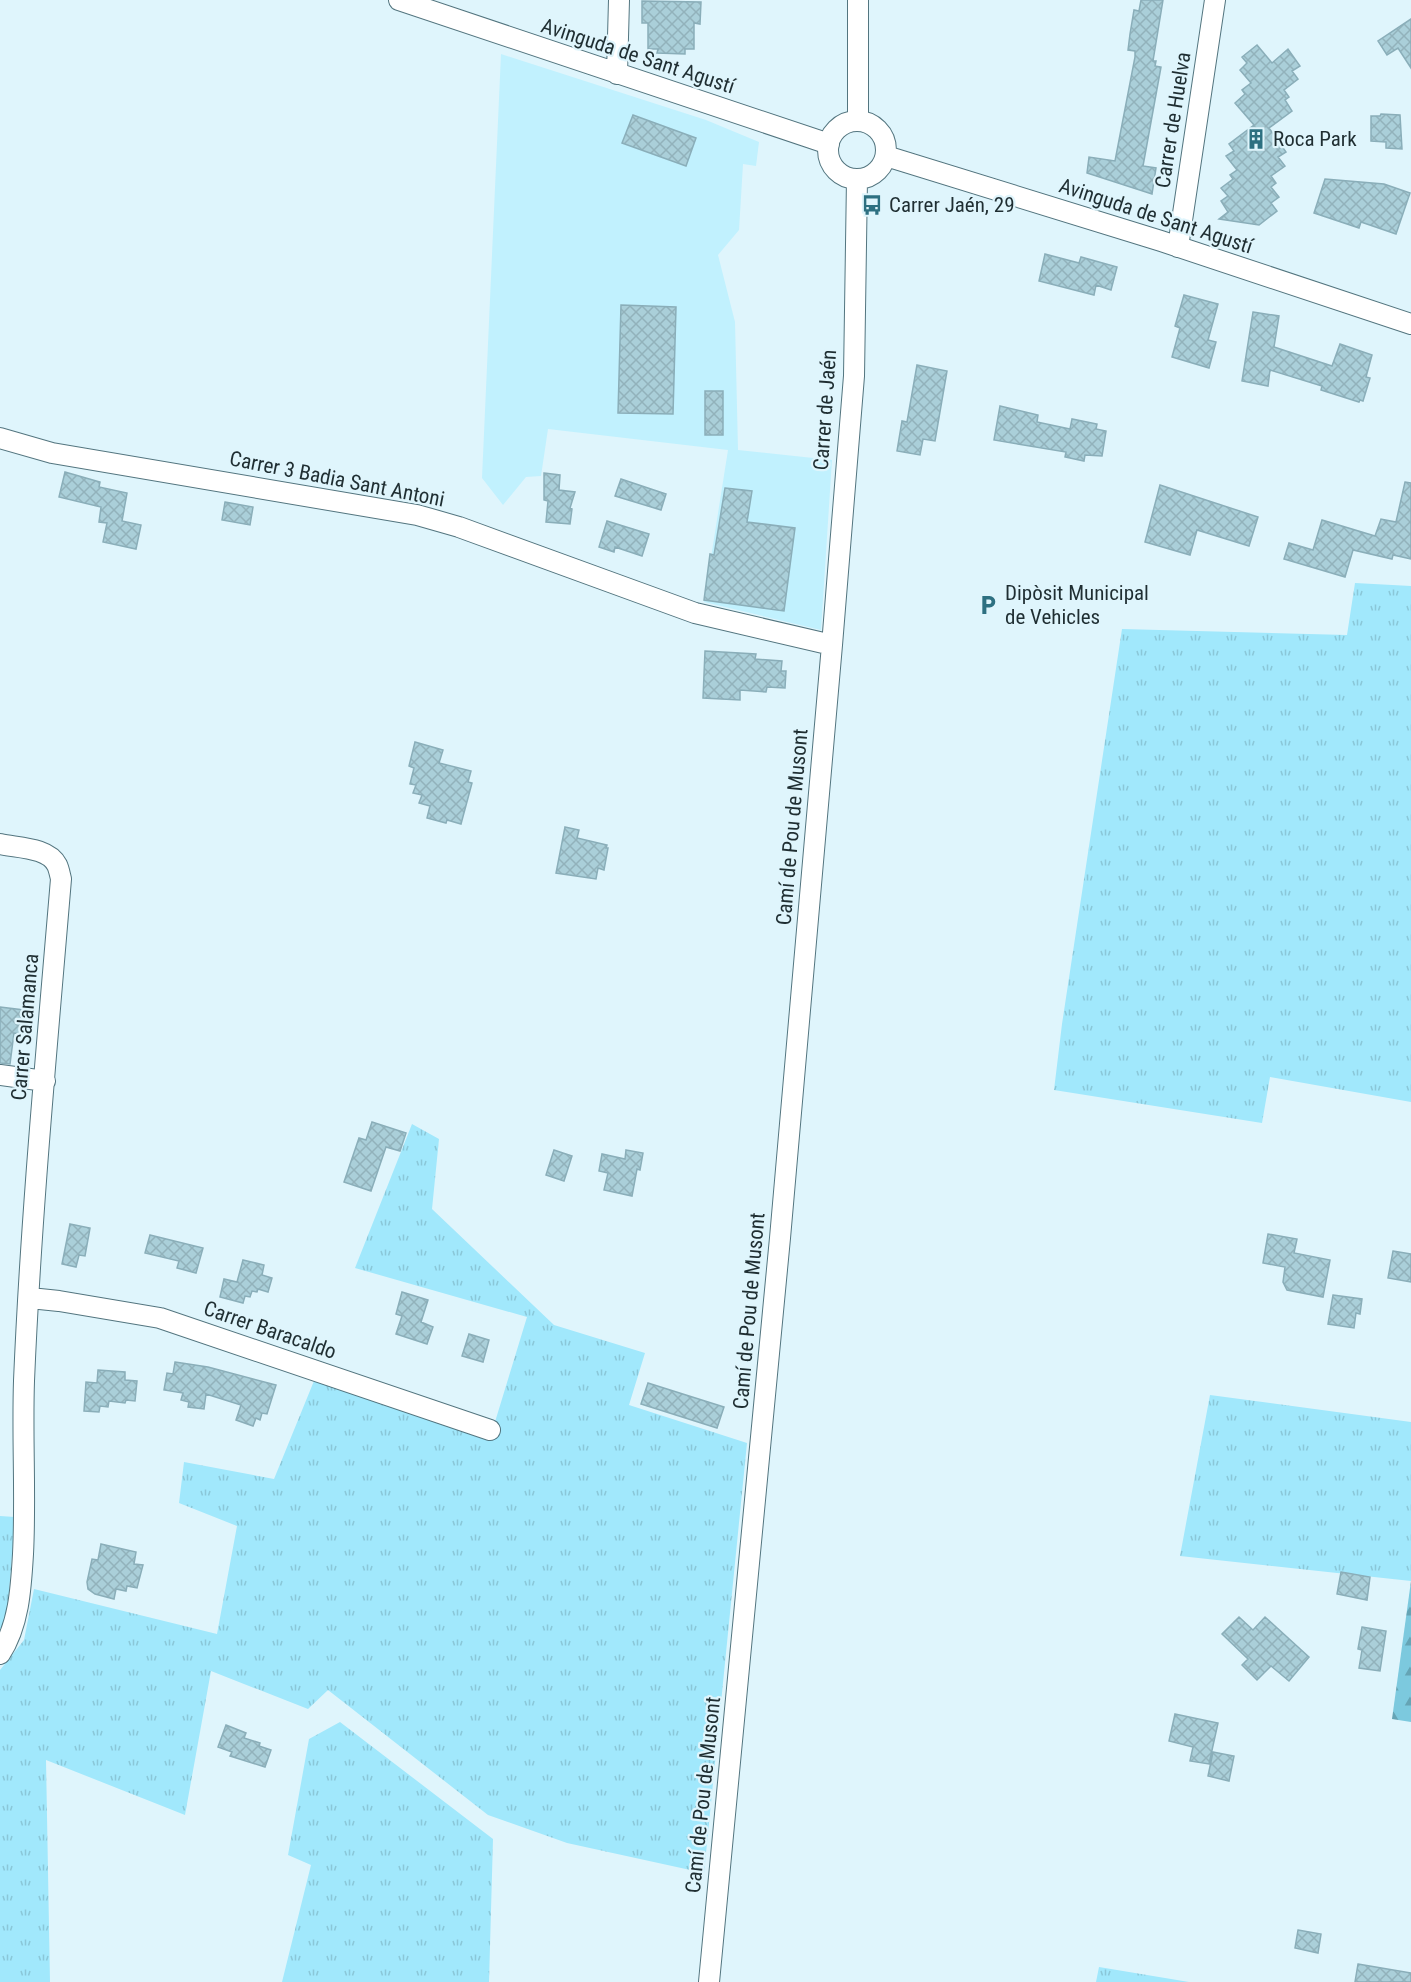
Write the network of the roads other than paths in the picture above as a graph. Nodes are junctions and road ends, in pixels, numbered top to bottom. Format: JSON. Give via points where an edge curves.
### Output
{"nodes":[{"id":1,"x":399,"y":0,"type":"edge"},
{"id":2,"x":619,"y":0,"type":"edge"},
{"id":3,"x":858,"y":0,"type":"edge"},
{"id":4,"x":1215,"y":0,"type":"edge"},
{"id":5,"x":617,"y":74,"type":"junction"},
{"id":6,"x":858,"y":120,"type":"junction"},
{"id":7,"x":829,"y":144,"type":"junction"},
{"id":8,"x":886,"y":156,"type":"junction"},
{"id":9,"x":857,"y":178,"type":"junction"},
{"id":10,"x":1178,"y":247,"type":"junction"},
{"id":11,"x":1411,"y":324,"type":"edge"},
{"id":12,"x":0,"y":438,"type":"edge"},
{"id":13,"x":832,"y":645,"type":"junction"},
{"id":14,"x":0,"y":844,"type":"edge"},
{"id":15,"x":0,"y":1075,"type":"edge"},
{"id":16,"x":45,"y":1082,"type":"junction"},
{"id":17,"x":30,"y":1298,"type":"junction"},
{"id":18,"x":490,"y":1430,"type":"dead end"},
{"id":19,"x":0,"y":1654,"type":"edge"},
{"id":20,"x":709,"y":1982,"type":"edge"}],
"edges":[{"from":1,"to":5,"type":"street","name":"Avinguda de Sant Agustí"},
{"from":2,"to":5,"type":"street"},
{"from":3,"to":6,"type":"street"},
{"from":4,"to":10,"type":"street","name":"Carrer de Huelva"},
{"from":5,"to":7,"type":"street","name":"Avinguda de Sant Agustí"},
{"from":6,"to":7,"type":"street","via":[[842,125]]},
{"from":6,"to":8,"type":"street","via":[[878,129],[884,137]]},
{"from":7,"to":9,"type":"street","via":[[834,167]]},
{"from":8,"to":9,"type":"street","via":[[876,172]]},
{"from":8,"to":10,"type":"street","name":"Avinguda de Sant Agustí"},
{"from":9,"to":13,"type":"street","name":"Carrer de Jaén","via":[[854,376]]},
{"from":10,"to":11,"type":"street","name":"Avinguda de Sant Agustí"},
{"from":12,"to":13,"type":"street","name":"Carrer 3 Badia Sant Antoni","via":[[52,453],[417,515],[695,613]]},
{"from":13,"to":20,"type":"street","name":"Camí de Pou de Musont"},
{"from":14,"to":16,"type":"street","name":"Carrer Salamanca","via":[[50,856],[61,879]]},
{"from":15,"to":16,"type":"street"},
{"from":16,"to":17,"type":"street","name":"Carrer Salamanca"},
{"from":17,"to":18,"type":"street","name":"Carrer Baracaldo","via":[[160,1318]]},
{"from":17,"to":19,"type":"street","name":"Carrer Salamanca","via":[[24,1382],[26,1506],[21,1579],[18,1612]]}]}
